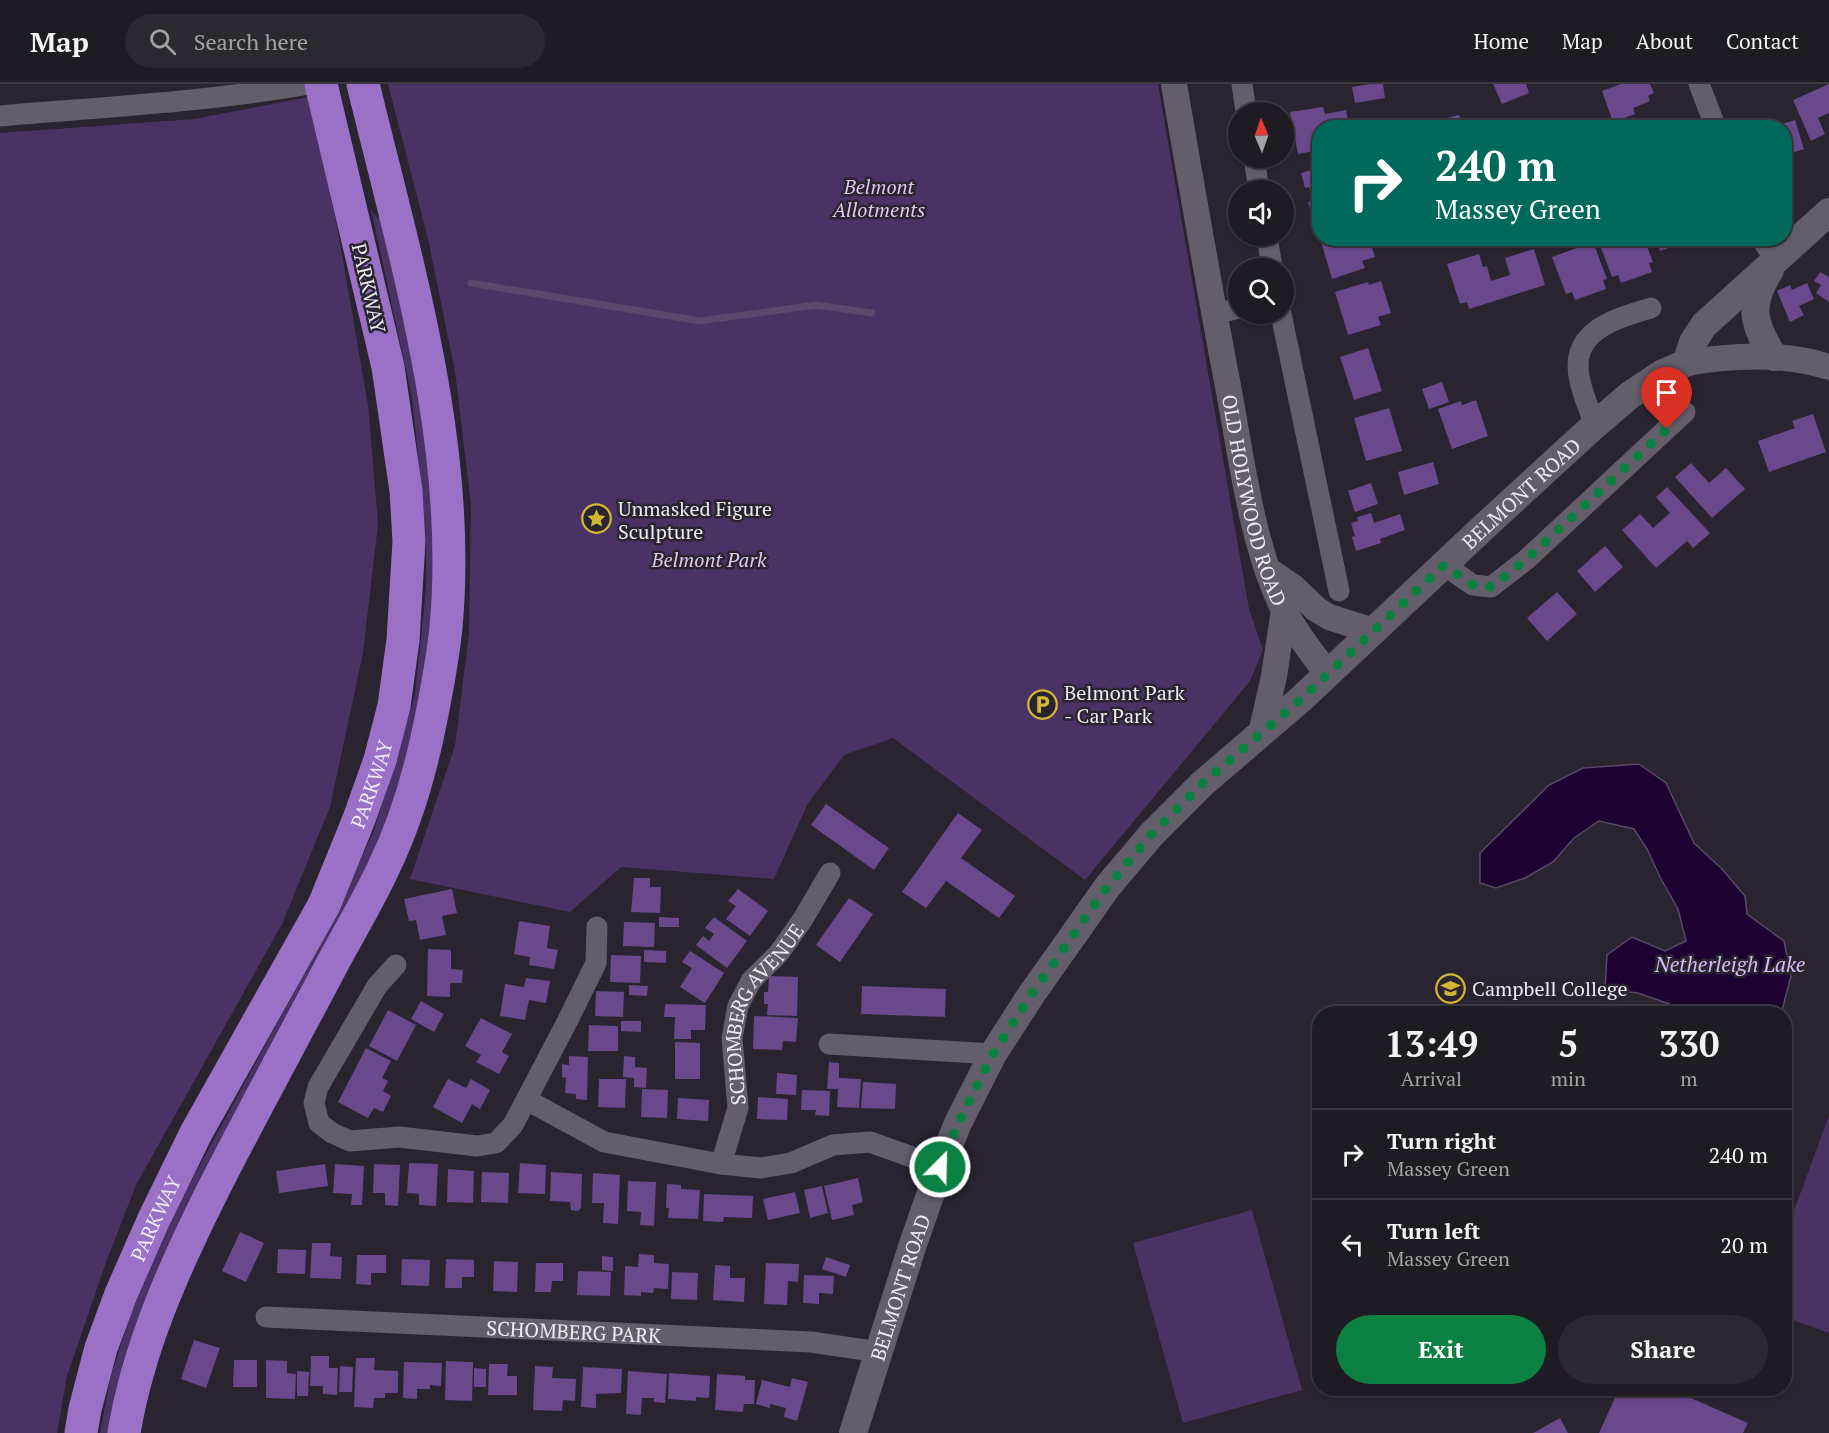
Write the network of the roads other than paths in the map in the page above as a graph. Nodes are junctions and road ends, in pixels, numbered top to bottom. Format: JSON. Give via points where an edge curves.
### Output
{"nodes":[{"id":1,"x":309,"y":84,"type":"edge"},
{"id":2,"x":321,"y":84,"type":"edge"},
{"id":3,"x":363,"y":84,"type":"edge"},
{"id":4,"x":1174,"y":84,"type":"edge"},
{"id":5,"x":1242,"y":84,"type":"edge"},
{"id":6,"x":1699,"y":84,"type":"edge"},
{"id":7,"x":1245,"y":102,"type":"edge"},
{"id":8,"x":0,"y":116,"type":"edge"},
{"id":9,"x":1713,"y":120,"type":"edge"},
{"id":10,"x":1829,"y":212,"type":"edge"},
{"id":11,"x":1792,"y":235,"type":"edge"},
{"id":12,"x":1769,"y":250,"type":"edge"},
{"id":13,"x":1650,"y":308,"type":"dead end"},
{"id":14,"x":1228,"y":311,"type":"edge"},
{"id":15,"x":1214,"y":314,"type":"junction"},
{"id":16,"x":1283,"y":324,"type":"edge"},
{"id":17,"x":1774,"y":357,"type":"junction"},
{"id":18,"x":1686,"y":363,"type":"junction"},
{"id":19,"x":1829,"y":367,"type":"edge"},
{"id":20,"x":1684,"y":412,"type":"dead end"},
{"id":21,"x":1595,"y":425,"type":"junction"},
{"id":22,"x":1444,"y":565,"type":"junction"},
{"id":23,"x":1268,"y":570,"type":"junction"},
{"id":24,"x":1339,"y":591,"type":"dead end"},
{"id":25,"x":1284,"y":610,"type":"junction"},
{"id":26,"x":1373,"y":631,"type":"junction"},
{"id":27,"x":1328,"y":674,"type":"junction"},
{"id":28,"x":1261,"y":734,"type":"junction"},
{"id":29,"x":830,"y":873,"type":"dead end"},
{"id":30,"x":597,"y":927,"type":"dead end"},
{"id":31,"x":396,"y":965,"type":"dead end"},
{"id":32,"x":829,"y":1044,"type":"dead end"},
{"id":33,"x":993,"y":1054,"type":"junction"},
{"id":34,"x":527,"y":1100,"type":"junction"},
{"id":35,"x":721,"y":1164,"type":"junction"},
{"id":36,"x":940,"y":1167,"type":"junction"},
{"id":37,"x":266,"y":1317,"type":"dead end"},
{"id":38,"x":879,"y":1352,"type":"junction"},
{"id":39,"x":81,"y":1433,"type":"edge"},
{"id":40,"x":124,"y":1433,"type":"edge"},
{"id":41,"x":853,"y":1433,"type":"edge"}],
"edges":[{"from":1,"to":8,"type":"street","via":[[169,103]]},
{"from":2,"to":39,"type":"highway","name":"PARKWAY","via":[[388,367],[406,491],[409,541],[394,706],[376,770],[324,905],[196,1133],[126,1283],[101,1348]]},
{"from":3,"to":40,"type":"highway","name":"PARKWAY","via":[[420,320],[444,470],[448,562],[439,682],[410,803],[384,867],[187,1242],[159,1305]]},
{"from":4,"to":15,"type":"street","name":"OLD HOLYWOOD ROAD"},
{"from":5,"to":7,"type":"street"},
{"from":6,"to":9,"type":"street"},
{"from":10,"to":11,"type":"main road"},
{"from":12,"to":17,"type":"main road","via":[[1754,311],[1763,340]]},
{"from":12,"to":18,"type":"main road","via":[[1704,325]]},
{"from":13,"to":21,"type":"street","via":[[1598,327],[1581,350],[1579,380]]},
{"from":14,"to":15,"type":"street"},
{"from":15,"to":23,"type":"street","name":"OLD HOLYWOOD ROAD","via":[[1256,530]]},
{"from":16,"to":24,"type":"street"},
{"from":17,"to":18,"type":"street"},
{"from":17,"to":19,"type":"street"},
{"from":18,"to":21,"type":"main road","name":"BELMONT ROAD","via":[[1630,395]]},
{"from":20,"to":22,"type":"street","via":[[1527,559],[1491,587],[1473,585]]},
{"from":21,"to":22,"type":"main road","name":"BELMONT ROAD"},
{"from":22,"to":26,"type":"main road","name":"BELMONT ROAD"},
{"from":23,"to":25,"type":"street","name":"OLD HOLYWOOD ROAD"},
{"from":23,"to":26,"type":"street","via":[[1329,617]]},
{"from":25,"to":27,"type":"street","name":"OLD HOLYWOOD ROAD"},
{"from":25,"to":28,"type":"street"},
{"from":26,"to":27,"type":"main road","name":"BELMONT ROAD"},
{"from":27,"to":28,"type":"main road","name":"BELMONT ROAD"},
{"from":28,"to":33,"type":"main road","name":"BELMONT ROAD","via":[[1202,784],[1152,834],[1102,895]]},
{"from":29,"to":35,"type":"street","name":"SCHOMBERG AVENUE","via":[[803,919],[779,953],[751,981],[738,1006],[732,1038],[738,1108]]},
{"from":30,"to":34,"type":"street","via":[[596,963]]},
{"from":31,"to":34,"type":"street","via":[[377,986],[318,1087],[315,1103],[319,1123],[350,1141],[399,1137],[477,1146],[496,1143],[513,1125]]},
{"from":32,"to":33,"type":"street"},
{"from":33,"to":36,"type":"main road","name":"BELMONT ROAD"},
{"from":34,"to":35,"type":"street","via":[[604,1142]]},
{"from":35,"to":36,"type":"street","via":[[761,1168],[791,1163],[832,1145],[870,1142]]},
{"from":36,"to":38,"type":"main road","name":"BELMONT ROAD"},
{"from":37,"to":38,"type":"street","name":"SCHOMBERG PARK","via":[[811,1342]]},
{"from":38,"to":41,"type":"main road","name":"BELMONT ROAD"}]}
